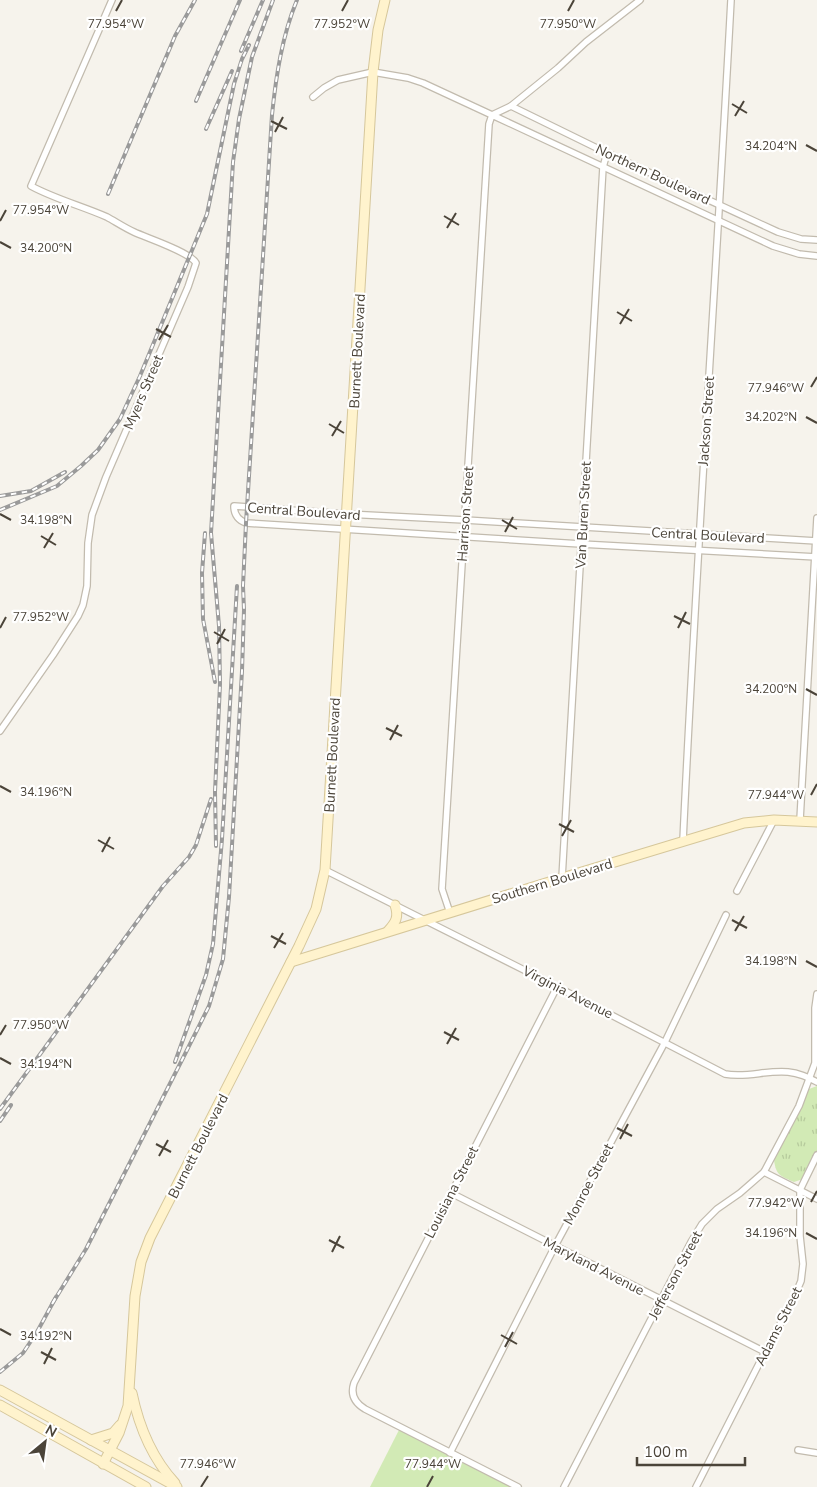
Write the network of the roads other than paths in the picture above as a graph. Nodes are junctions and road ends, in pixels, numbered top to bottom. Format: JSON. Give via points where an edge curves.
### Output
{"nodes":[{"id":1,"x":112,"y":0,"type":"edge"},
{"id":2,"x":386,"y":0,"type":"edge"},
{"id":3,"x":640,"y":0,"type":"edge"},
{"id":4,"x":731,"y":0,"type":"edge"},
{"id":5,"x":373,"y":72,"type":"junction"},
{"id":6,"x":313,"y":97,"type":"dead end"},
{"id":7,"x":511,"y":106,"type":"junction"},
{"id":8,"x":492,"y":115,"type":"junction"},
{"id":9,"x":607,"y":153,"type":"junction"},
{"id":10,"x":603,"y":167,"type":"junction"},
{"id":11,"x":720,"y":205,"type":"junction"},
{"id":12,"x":719,"y":221,"type":"junction"},
{"id":13,"x":817,"y":240,"type":"edge"},
{"id":14,"x":817,"y":256,"type":"edge"},
{"id":15,"x":347,"y":514,"type":"junction"},
{"id":16,"x":817,"y":518,"type":"edge"},
{"id":17,"x":465,"y":520,"type":"junction"},
{"id":18,"x":582,"y":528,"type":"junction"},
{"id":19,"x":346,"y":530,"type":"junction"},
{"id":20,"x":699,"y":535,"type":"junction"},
{"id":21,"x":463,"y":537,"type":"junction"},
{"id":22,"x":816,"y":541,"type":"edge"},
{"id":23,"x":581,"y":544,"type":"junction"},
{"id":24,"x":698,"y":551,"type":"junction"},
{"id":25,"x":816,"y":557,"type":"edge"},
{"id":26,"x":0,"y":731,"type":"edge"},
{"id":27,"x":774,"y":820,"type":"junction"},
{"id":28,"x":800,"y":820,"type":"junction"},
{"id":29,"x":817,"y":822,"type":"edge"},
{"id":30,"x":682,"y":841,"type":"junction"},
{"id":31,"x":325,"y":870,"type":"junction"},
{"id":32,"x":562,"y":878,"type":"junction"},
{"id":33,"x":737,"y":891,"type":"dead end"},
{"id":34,"x":395,"y":905,"type":"junction"},
{"id":35,"x":450,"y":913,"type":"junction"},
{"id":36,"x":726,"y":914,"type":"dead end"},
{"id":37,"x":424,"y":920,"type":"junction"},
{"id":38,"x":388,"y":932,"type":"junction"},
{"id":39,"x":291,"y":962,"type":"junction"},
{"id":40,"x":557,"y":987,"type":"junction"},
{"id":41,"x":817,"y":994,"type":"edge"},
{"id":42,"x":665,"y":1042,"type":"junction"},
{"id":43,"x":810,"y":1079,"type":"junction"},
{"id":44,"x":817,"y":1082,"type":"edge"},
{"id":45,"x":817,"y":1155,"type":"edge"},
{"id":46,"x":764,"y":1172,"type":"junction"},
{"id":47,"x":800,"y":1190,"type":"junction"},
{"id":48,"x":451,"y":1193,"type":"junction"},
{"id":49,"x":817,"y":1199,"type":"edge"},
{"id":50,"x":555,"y":1246,"type":"junction"},
{"id":51,"x":661,"y":1300,"type":"junction"},
{"id":52,"x":765,"y":1352,"type":"junction"},
{"id":53,"x":130,"y":1383,"type":"junction"},
{"id":54,"x":0,"y":1390,"type":"edge"},
{"id":55,"x":1,"y":1406,"type":"edge"},
{"id":56,"x":124,"y":1421,"type":"junction"},
{"id":57,"x":91,"y":1440,"type":"junction"},
{"id":58,"x":798,"y":1450,"type":"dead end"},
{"id":59,"x":110,"y":1451,"type":"junction"},
{"id":60,"x":450,"y":1453,"type":"junction"},
{"id":61,"x":817,"y":1453,"type":"edge"},
{"id":62,"x":104,"y":1464,"type":"junction"},
{"id":63,"x":146,"y":1487,"type":"edge"},
{"id":64,"x":178,"y":1487,"type":"edge"},
{"id":65,"x":518,"y":1487,"type":"edge"},
{"id":66,"x":564,"y":1487,"type":"edge"},
{"id":67,"x":696,"y":1487,"type":"edge"}],
"edges":[{"from":1,"to":26,"type":"street","name":"Myers Street","via":[[31,186],[107,217],[196,263],[92,515],[83,605]]},
{"from":2,"to":5,"type":"main road","name":"Burnett Boulevard","via":[[378,30]]},
{"from":3,"to":7,"type":"street"},
{"from":4,"to":11,"type":"street","name":"Jackson Street"},
{"from":5,"to":6,"type":"street","via":[[338,80]]},
{"from":5,"to":8,"type":"street","name":"Northern Boulevard","via":[[423,83]]},
{"from":5,"to":15,"type":"main road","name":"Burnett Boulevard"},
{"from":7,"to":8,"type":"street"},
{"from":7,"to":9,"type":"street","name":"Northern Boulevard"},
{"from":8,"to":10,"type":"street","name":"Northern Boulevard"},
{"from":8,"to":17,"type":"street","name":"Harrison Street"},
{"from":9,"to":10,"type":"street","name":"Van Buren Street"},
{"from":9,"to":11,"type":"street","name":"Northern Boulevard"},
{"from":10,"to":12,"type":"street","name":"Northern Boulevard"},
{"from":10,"to":18,"type":"street","name":"Van Buren Street"},
{"from":11,"to":12,"type":"street","name":"Jackson Street"},
{"from":11,"to":13,"type":"street","name":"Northern Boulevard","via":[[789,236]]},
{"from":12,"to":14,"type":"street","name":"Northern Boulevard","via":[[772,246]]},
{"from":12,"to":20,"type":"street","name":"Jackson Street"},
{"from":15,"to":17,"type":"street","name":"Central Boulevard"},
{"from":15,"to":19,"type":"main road","name":"Burnett Boulevard"},
{"from":15,"to":19,"type":"street","name":"Central Boulevard","via":[[234,506],[238,518],[246,523]]},
{"from":16,"to":22,"type":"street"},
{"from":17,"to":18,"type":"street","name":"Central Boulevard"},
{"from":17,"to":21,"type":"street","name":"Harrison Street"},
{"from":18,"to":20,"type":"street","name":"Central Boulevard"},
{"from":18,"to":23,"type":"street","name":"Van Buren Street"},
{"from":19,"to":21,"type":"street","name":"Central Boulevard"},
{"from":19,"to":31,"type":"main road","name":"Burnett Boulevard"},
{"from":20,"to":22,"type":"street","name":"Central Boulevard"},
{"from":20,"to":24,"type":"street","name":"Jackson Street"},
{"from":21,"to":23,"type":"street","name":"Central Boulevard"},
{"from":21,"to":35,"type":"street","name":"Harrison Street","via":[[442,889]]},
{"from":22,"to":25,"type":"street"},
{"from":23,"to":24,"type":"street","name":"Central Boulevard"},
{"from":23,"to":32,"type":"street","name":"Van Buren Street"},
{"from":24,"to":25,"type":"street","name":"Central Boulevard"},
{"from":24,"to":30,"type":"street","name":"Jackson Street"},
{"from":25,"to":28,"type":"street"},
{"from":27,"to":28,"type":"main road","name":"Southern Boulevard"},
{"from":27,"to":30,"type":"main road","name":"Southern Boulevard","via":[[744,823]]},
{"from":27,"to":33,"type":"street"},
{"from":28,"to":29,"type":"main road","name":"Southern Boulevard"},
{"from":30,"to":32,"type":"main road","name":"Southern Boulevard"},
{"from":31,"to":34,"type":"street","name":"Virginia Avenue"},
{"from":31,"to":39,"type":"main road","name":"Burnett Boulevard","via":[[316,909]]},
{"from":32,"to":35,"type":"main road","name":"Southern Boulevard"},
{"from":34,"to":37,"type":"street","name":"Virginia Avenue"},
{"from":34,"to":38,"type":"main road","via":[[396,923]]},
{"from":35,"to":37,"type":"main road","name":"Southern Boulevard"},
{"from":36,"to":42,"type":"street","name":"Monroe Street"},
{"from":37,"to":38,"type":"main road","name":"Southern Boulevard"},
{"from":37,"to":40,"type":"street","name":"Virginia Avenue"},
{"from":38,"to":39,"type":"main road","name":"Southern Boulevard"},
{"from":39,"to":53,"type":"main road","name":"Burnett Boulevard","via":[[143,1254],[135,1296]]},
{"from":40,"to":42,"type":"street","name":"Virginia Avenue"},
{"from":40,"to":48,"type":"street","name":"Louisiana Street"},
{"from":41,"to":43,"type":"street","name":"Jefferson Street","via":[[815,1063]]},
{"from":42,"to":43,"type":"street","name":"Virginia Avenue","via":[[725,1074],[787,1072]]},
{"from":42,"to":50,"type":"street","name":"Monroe Street"},
{"from":43,"to":44,"type":"street","name":"Virginia Avenue"},
{"from":43,"to":46,"type":"street","name":"Jefferson Street"},
{"from":45,"to":47,"type":"street","name":"Adams Street"},
{"from":46,"to":47,"type":"street"},
{"from":46,"to":51,"type":"street","name":"Jefferson Street","via":[[702,1224]]},
{"from":47,"to":49,"type":"street"},
{"from":47,"to":52,"type":"street","name":"Adams Street","via":[[801,1281]]},
{"from":48,"to":50,"type":"street","name":"Maryland Avenue"},
{"from":48,"to":60,"type":"street","name":"Louisiana Street","via":[[352,1391],[354,1399],[365,1410]]},
{"from":50,"to":51,"type":"street","name":"Maryland Avenue"},
{"from":50,"to":60,"type":"street","name":"Monroe Street"},
{"from":51,"to":52,"type":"street","name":"Maryland Avenue"},
{"from":51,"to":66,"type":"street","name":"Jefferson Street"},
{"from":52,"to":67,"type":"street","name":"Adams Street"},
{"from":53,"to":56,"type":"main road","name":"Burnett Boulevard"},
{"from":53,"to":64,"type":"main road","via":[[145,1439]]},
{"from":54,"to":57,"type":"main road"},
{"from":55,"to":62,"type":"main road"},
{"from":56,"to":57,"type":"main road","via":[[113,1433]]},
{"from":56,"to":59,"type":"main road","name":"Burnett Boulevard"},
{"from":57,"to":59,"type":"main road"},
{"from":58,"to":61,"type":"street"},
{"from":59,"to":62,"type":"main road","name":"Burnett Boulevard"},
{"from":59,"to":64,"type":"main road"},
{"from":60,"to":65,"type":"street"},
{"from":62,"to":63,"type":"main road"}]}
